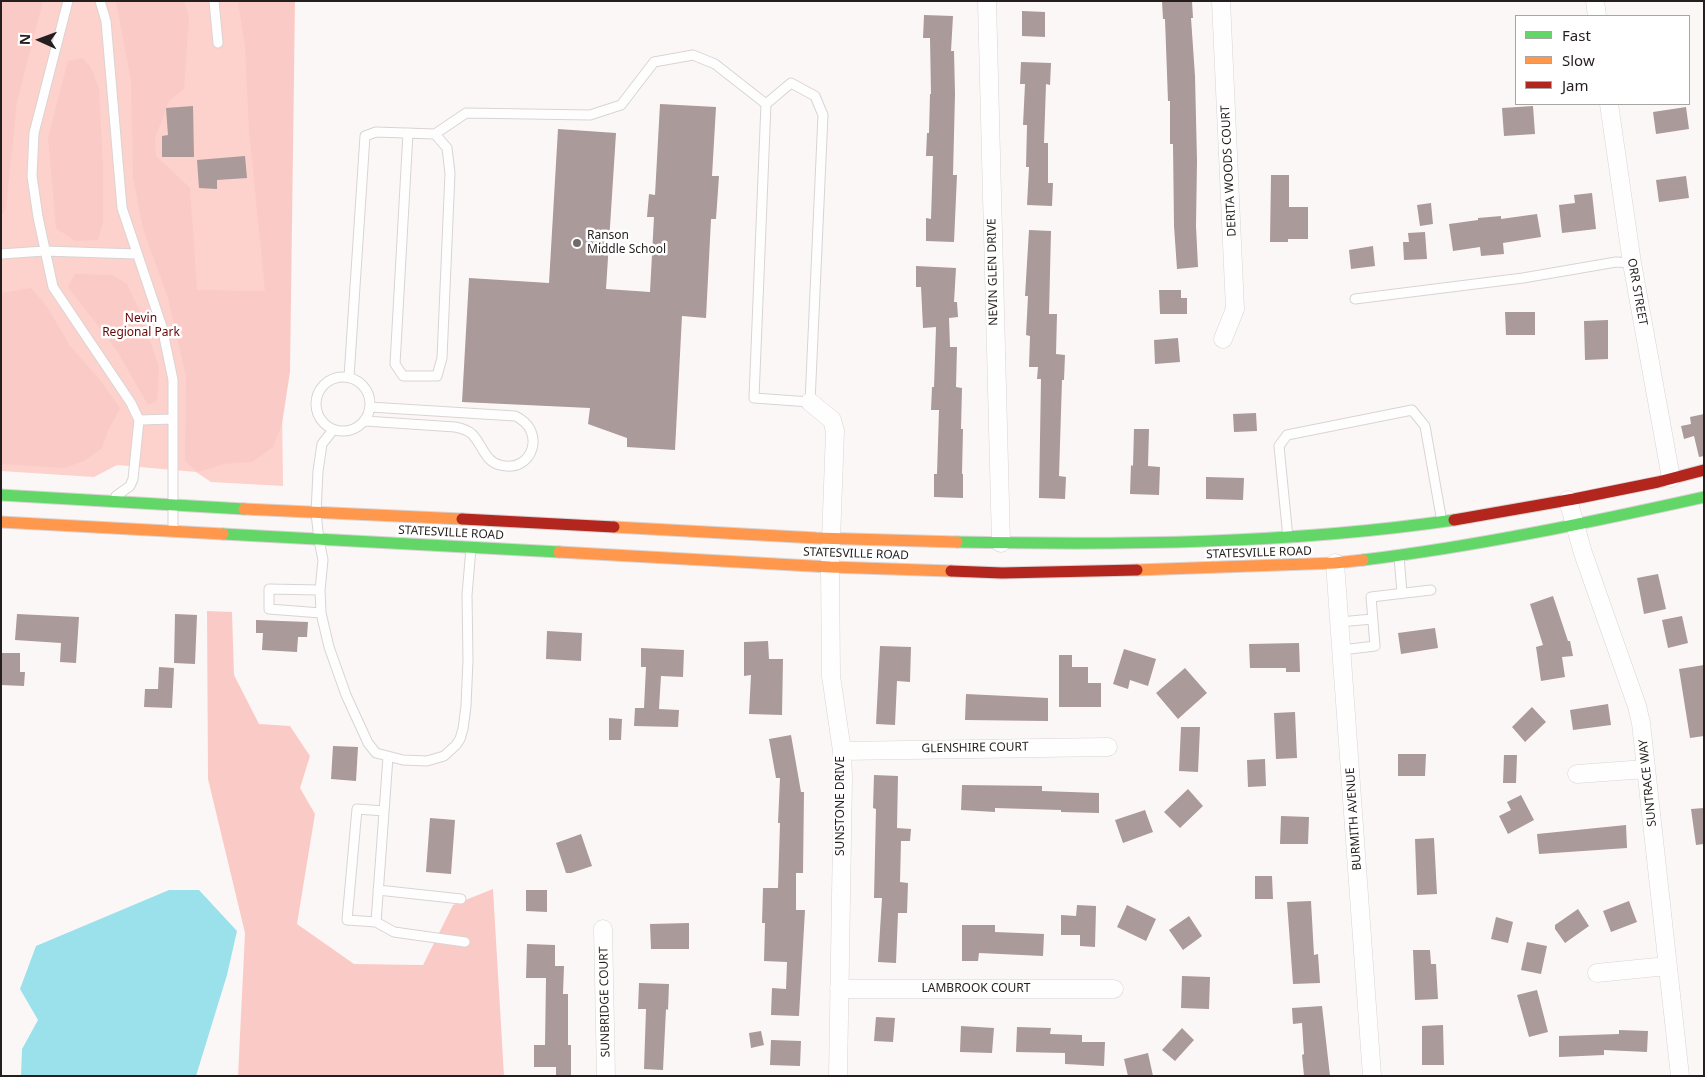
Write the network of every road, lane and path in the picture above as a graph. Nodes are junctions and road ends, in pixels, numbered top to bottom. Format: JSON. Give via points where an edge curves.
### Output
{"nodes":[{"id":1,"x":68,"y":1,"type":"edge"},
{"id":2,"x":100,"y":1,"type":"edge"},
{"id":3,"x":214,"y":1,"type":"edge"},
{"id":4,"x":987,"y":1,"type":"edge"},
{"id":5,"x":1221,"y":1,"type":"edge"},
{"id":6,"x":1595,"y":1,"type":"edge"},
{"id":7,"x":1597,"y":15,"type":"edge"},
{"id":8,"x":218,"y":43,"type":"dead end"},
{"id":9,"x":766,"y":104,"type":"junction"},
{"id":10,"x":1610,"y":105,"type":"edge"},
{"id":11,"x":408,"y":133,"type":"junction"},
{"id":12,"x":435,"y":134,"type":"junction"},
{"id":13,"x":44,"y":252,"type":"junction"},
{"id":14,"x":1,"y":254,"type":"edge"},
{"id":15,"x":137,"y":254,"type":"junction"},
{"id":16,"x":1632,"y":262,"type":"junction"},
{"id":17,"x":1355,"y":299,"type":"dead end"},
{"id":18,"x":1223,"y":339,"type":"dead end"},
{"id":19,"x":349,"y":377,"type":"junction"},
{"id":20,"x":810,"y":402,"type":"junction"},
{"id":21,"x":370,"y":407,"type":"junction"},
{"id":22,"x":173,"y":419,"type":"junction"},
{"id":23,"x":139,"y":420,"type":"junction"},
{"id":24,"x":365,"y":421,"type":"junction"},
{"id":25,"x":333,"y":430,"type":"junction"},
{"id":26,"x":1704,"y":470,"type":"edge"},
{"id":27,"x":1671,"y":478,"type":"junction"},
{"id":28,"x":1,"y":495,"type":"edge"},
{"id":29,"x":1704,"y":497,"type":"edge"},
{"id":30,"x":1568,"y":500,"type":"junction"},
{"id":31,"x":104,"y":502,"type":"junction"},
{"id":32,"x":173,"y":506,"type":"junction"},
{"id":33,"x":316,"y":513,"type":"junction"},
{"id":34,"x":1,"y":522,"type":"edge"},
{"id":35,"x":1442,"y":522,"type":"junction"},
{"id":36,"x":1575,"y":525,"type":"junction"},
{"id":37,"x":173,"y":532,"type":"junction"},
{"id":38,"x":831,"y":538,"type":"junction"},
{"id":39,"x":1288,"y":538,"type":"junction"},
{"id":40,"x":319,"y":540,"type":"junction"},
{"id":41,"x":1001,"y":543,"type":"junction"},
{"id":42,"x":471,"y":548,"type":"junction"},
{"id":43,"x":1398,"y":556,"type":"junction"},
{"id":44,"x":1335,"y":563,"type":"junction"},
{"id":45,"x":830,"y":567,"type":"junction"},
{"id":46,"x":320,"y":590,"type":"junction"},
{"id":47,"x":1431,"y":590,"type":"dead end"},
{"id":48,"x":1402,"y":593,"type":"junction"},
{"id":49,"x":321,"y":613,"type":"junction"},
{"id":50,"x":1372,"y":619,"type":"junction"},
{"id":51,"x":1340,"y":622,"type":"junction"},
{"id":52,"x":1342,"y":650,"type":"junction"},
{"id":53,"x":1108,"y":747,"type":"dead end"},
{"id":54,"x":842,"y":751,"type":"junction"},
{"id":55,"x":388,"y":757,"type":"junction"},
{"id":56,"x":1646,"y":769,"type":"junction"},
{"id":57,"x":1577,"y":774,"type":"dead end"},
{"id":58,"x":384,"y":811,"type":"junction"},
{"id":59,"x":378,"y":890,"type":"junction"},
{"id":60,"x":461,"y":899,"type":"dead end"},
{"id":61,"x":376,"y":922,"type":"junction"},
{"id":62,"x":603,"y":929,"type":"dead end"},
{"id":63,"x":465,"y":942,"type":"dead end"},
{"id":64,"x":1667,"y":966,"type":"junction"},
{"id":65,"x":1598,"y":972,"type":"dead end"},
{"id":66,"x":839,"y":989,"type":"junction"},
{"id":67,"x":1114,"y":989,"type":"dead end"},
{"id":68,"x":606,"y":1076,"type":"edge"},
{"id":69,"x":838,"y":1076,"type":"edge"},
{"id":70,"x":1372,"y":1076,"type":"edge"},
{"id":71,"x":1680,"y":1076,"type":"edge"}],
"edges":[{"from":1,"to":13,"type":"lane","via":[[34,134],[32,176]]},
{"from":2,"to":15,"type":"lane","via":[[106,21],[122,208]]},
{"from":3,"to":8,"type":"lane"},
{"from":4,"to":41,"type":"street","name":"NEVIN GLEN DRIVE"},
{"from":5,"to":18,"type":"street","name":"DERITA WOODS COURT","via":[[1235,309]]},
{"from":6,"to":7,"type":"street"},
{"from":9,"to":12,"type":"lane","via":[[715,64],[692,55],[654,62],[621,105],[590,115],[466,113]]},
{"from":9,"to":20,"type":"lane","via":[[754,398]]},
{"from":9,"to":20,"type":"lane","via":[[791,84],[815,96],[823,115]]},
{"from":10,"to":16,"type":"street","name":"ORR STREET"},
{"from":11,"to":12,"type":"lane"},
{"from":11,"to":12,"type":"lane","via":[[396,364],[404,376],[437,376],[442,358],[450,173],[447,148]]},
{"from":11,"to":19,"type":"lane","via":[[376,132],[365,136]]},
{"from":13,"to":14,"type":"lane"},
{"from":13,"to":15,"type":"lane"},
{"from":13,"to":23,"type":"lane","via":[[53,287],[131,403]]},
{"from":15,"to":22,"type":"lane","via":[[162,327],[173,380]]},
{"from":16,"to":17,"type":"lane"},
{"from":16,"to":27,"type":"street","name":"ORR STREET"},
{"from":19,"to":21,"type":"lane","via":[[365,386]]},
{"from":19,"to":25,"type":"lane","via":[[331,380],[318,393],[316,410],[325,425]]},
{"from":20,"to":38,"type":"street","name":"SUNSTONE DRIVE","via":[[832,420],[836,431]]},
{"from":21,"to":24,"type":"lane"},
{"from":21,"to":24,"type":"lane","via":[[515,416],[530,427],[534,436],[533,446],[521,464],[499,465],[490,460],[465,429]]},
{"from":22,"to":23,"type":"lane"},
{"from":22,"to":32,"type":"lane"},
{"from":23,"to":31,"type":"lane","via":[[133,479],[123,492]]},
{"from":24,"to":25,"type":"lane","via":[[350,431]]},
{"from":25,"to":33,"type":"lane","via":[[322,444]]},
{"from":26,"to":27,"type":"main road","name":"STATESVILLE ROAD"},
{"from":27,"to":30,"type":"main road","name":"STATESVILLE ROAD"},
{"from":28,"to":31,"type":"main road","name":"STATESVILLE ROAD"},
{"from":29,"to":36,"type":"main road","name":"STATESVILLE ROAD"},
{"from":30,"to":35,"type":"main road","name":"STATESVILLE ROAD"},
{"from":30,"to":36,"type":"street","name":"SUNTRACE WAY"},
{"from":31,"to":32,"type":"main road","name":"STATESVILLE ROAD"},
{"from":32,"to":33,"type":"main road","name":"STATESVILLE ROAD"},
{"from":32,"to":37,"type":"lane"},
{"from":33,"to":38,"type":"main road","name":"STATESVILLE ROAD"},
{"from":33,"to":40,"type":"lane"},
{"from":34,"to":37,"type":"main road","name":"STATESVILLE ROAD"},
{"from":35,"to":39,"type":"main road","name":"STATESVILLE ROAD"},
{"from":35,"to":39,"type":"lane","via":[[1425,426],[1412,410],[1286,435],[1279,446]]},
{"from":36,"to":43,"type":"main road","name":"STATESVILLE ROAD"},
{"from":36,"to":56,"type":"street","name":"SUNTRACE WAY","via":[[1637,706]]},
{"from":37,"to":40,"type":"main road","name":"STATESVILLE ROAD"},
{"from":38,"to":41,"type":"main road","name":"STATESVILLE ROAD"},
{"from":38,"to":45,"type":"street","name":"SUNSTONE DRIVE"},
{"from":39,"to":41,"type":"main road","name":"STATESVILLE ROAD","via":[[1093,544]]},
{"from":40,"to":42,"type":"main road","name":"STATESVILLE ROAD"},
{"from":40,"to":46,"type":"lane","via":[[323,560]]},
{"from":42,"to":45,"type":"main road","name":"STATESVILLE ROAD"},
{"from":42,"to":55,"type":"lane","via":[[467,595],[466,706],[460,738],[451,751],[436,759],[416,761]]},
{"from":43,"to":44,"type":"main road","name":"STATESVILLE ROAD"},
{"from":43,"to":48,"type":"lane"},
{"from":44,"to":45,"type":"main road","name":"STATESVILLE ROAD","via":[[1002,573]]},
{"from":44,"to":51,"type":"street","name":"BURMITH AVENUE"},
{"from":45,"to":54,"type":"street","name":"SUNSTONE DRIVE","via":[[831,676]]},
{"from":46,"to":49,"type":"lane"},
{"from":46,"to":49,"type":"lane","via":[[269,589],[269,609]]},
{"from":47,"to":48,"type":"lane"},
{"from":48,"to":50,"type":"lane","via":[[1371,597]]},
{"from":49,"to":55,"type":"lane","via":[[329,647],[368,743],[376,753]]},
{"from":50,"to":51,"type":"lane"},
{"from":50,"to":52,"type":"lane","via":[[1375,646]]},
{"from":51,"to":52,"type":"street","name":"BURMITH AVENUE"},
{"from":52,"to":70,"type":"street","name":"BURMITH AVENUE"},
{"from":53,"to":54,"type":"street","name":"GLENSHIRE COURT"},
{"from":54,"to":66,"type":"street","name":"SUNSTONE DRIVE"},
{"from":55,"to":58,"type":"lane"},
{"from":56,"to":57,"type":"street"},
{"from":56,"to":64,"type":"street","name":"SUNTRACE WAY"},
{"from":58,"to":59,"type":"lane"},
{"from":58,"to":61,"type":"lane","via":[[358,809],[348,920]]},
{"from":59,"to":60,"type":"lane"},
{"from":59,"to":61,"type":"lane"},
{"from":61,"to":63,"type":"lane","via":[[394,932]]},
{"from":62,"to":68,"type":"street","name":"SUNBRIDGE COURT"},
{"from":64,"to":65,"type":"street"},
{"from":64,"to":71,"type":"street","name":"SUNTRACE WAY"},
{"from":66,"to":67,"type":"street","name":"LAMBROOK COURT"},
{"from":66,"to":69,"type":"street","name":"SUNSTONE DRIVE"}]}
